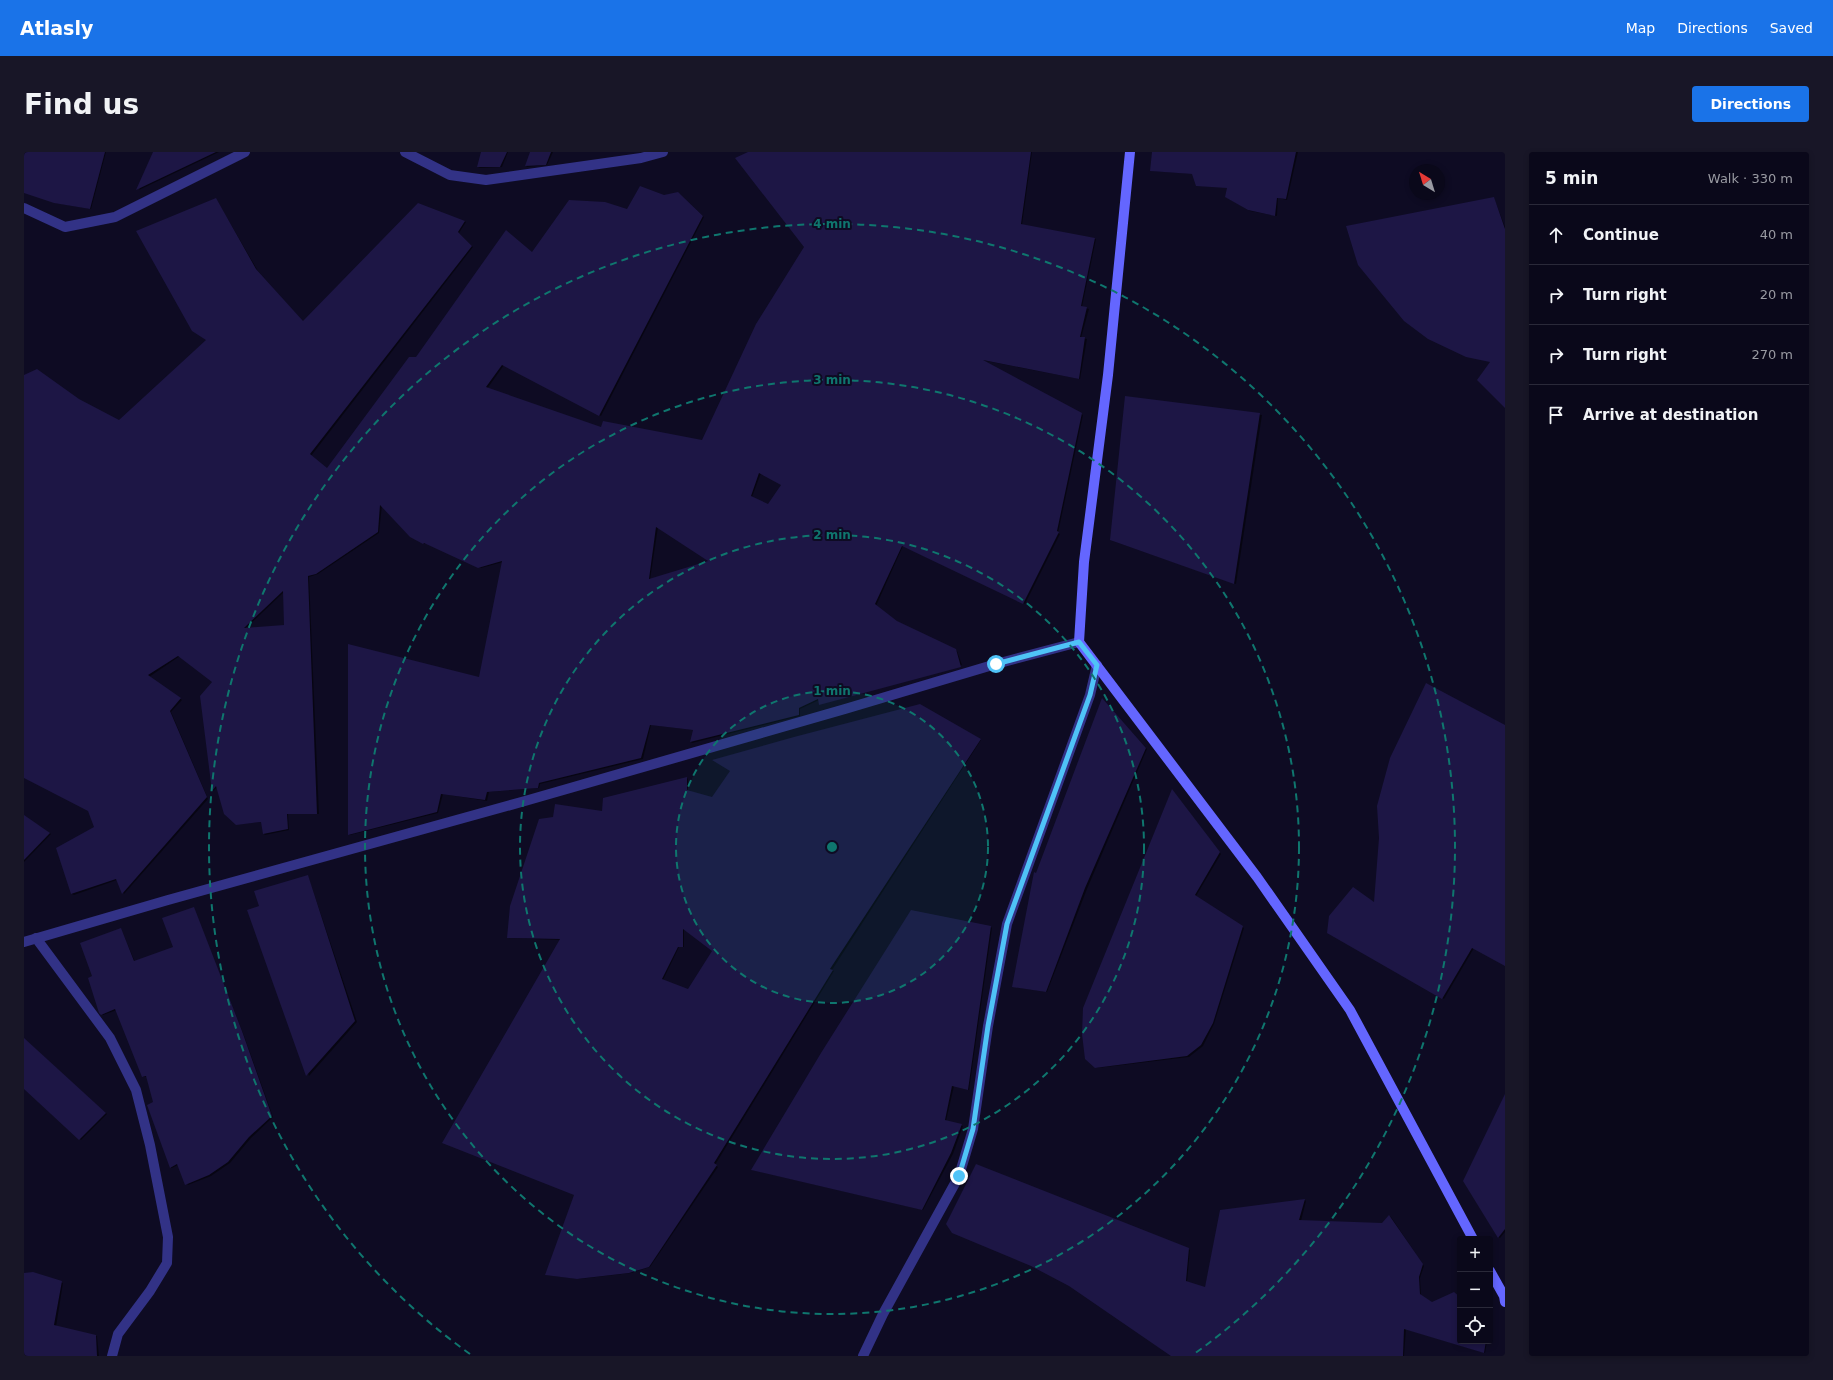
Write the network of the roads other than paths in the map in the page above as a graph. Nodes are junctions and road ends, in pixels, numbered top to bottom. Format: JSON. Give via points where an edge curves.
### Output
{"nodes":[{"id":1,"x":245,"y":152,"type":"edge"},
{"id":2,"x":405,"y":152,"type":"edge"},
{"id":3,"x":663,"y":152,"type":"edge"},
{"id":4,"x":1130,"y":152,"type":"edge"},
{"id":5,"x":24,"y":208,"type":"edge"},
{"id":6,"x":1079,"y":642,"type":"junction"},
{"id":7,"x":1097,"y":665,"type":"junction"},
{"id":8,"x":36,"y":938,"type":"junction"},
{"id":9,"x":24,"y":942,"type":"edge"},
{"id":10,"x":1471,"y":1236,"type":"edge"},
{"id":11,"x":1491,"y":1272,"type":"edge"},
{"id":12,"x":1505,"y":1302,"type":"edge"},
{"id":13,"x":112,"y":1356,"type":"edge"},
{"id":14,"x":863,"y":1356,"type":"edge"}],
"edges":[{"from":1,"to":5,"type":"street","via":[[115,217],[65,227]]},
{"from":2,"to":3,"type":"street","via":[[450,175],[486,180],[641,158]]},
{"from":4,"to":6,"type":"street","via":[[1108,375],[1084,562]]},
{"from":6,"to":7,"type":"street"},
{"from":6,"to":8,"type":"street"},
{"from":7,"to":10,"type":"street","via":[[1257,877],[1350,1010]]},
{"from":7,"to":14,"type":"street","via":[[1090,695],[1007,924],[988,1026],[973,1129],[959,1176],[883,1314]]},
{"from":8,"to":9,"type":"street"},
{"from":8,"to":13,"type":"street","via":[[110,1038],[136,1090],[168,1237],[167,1263],[118,1334]]},
{"from":11,"to":12,"type":"street"}]}
